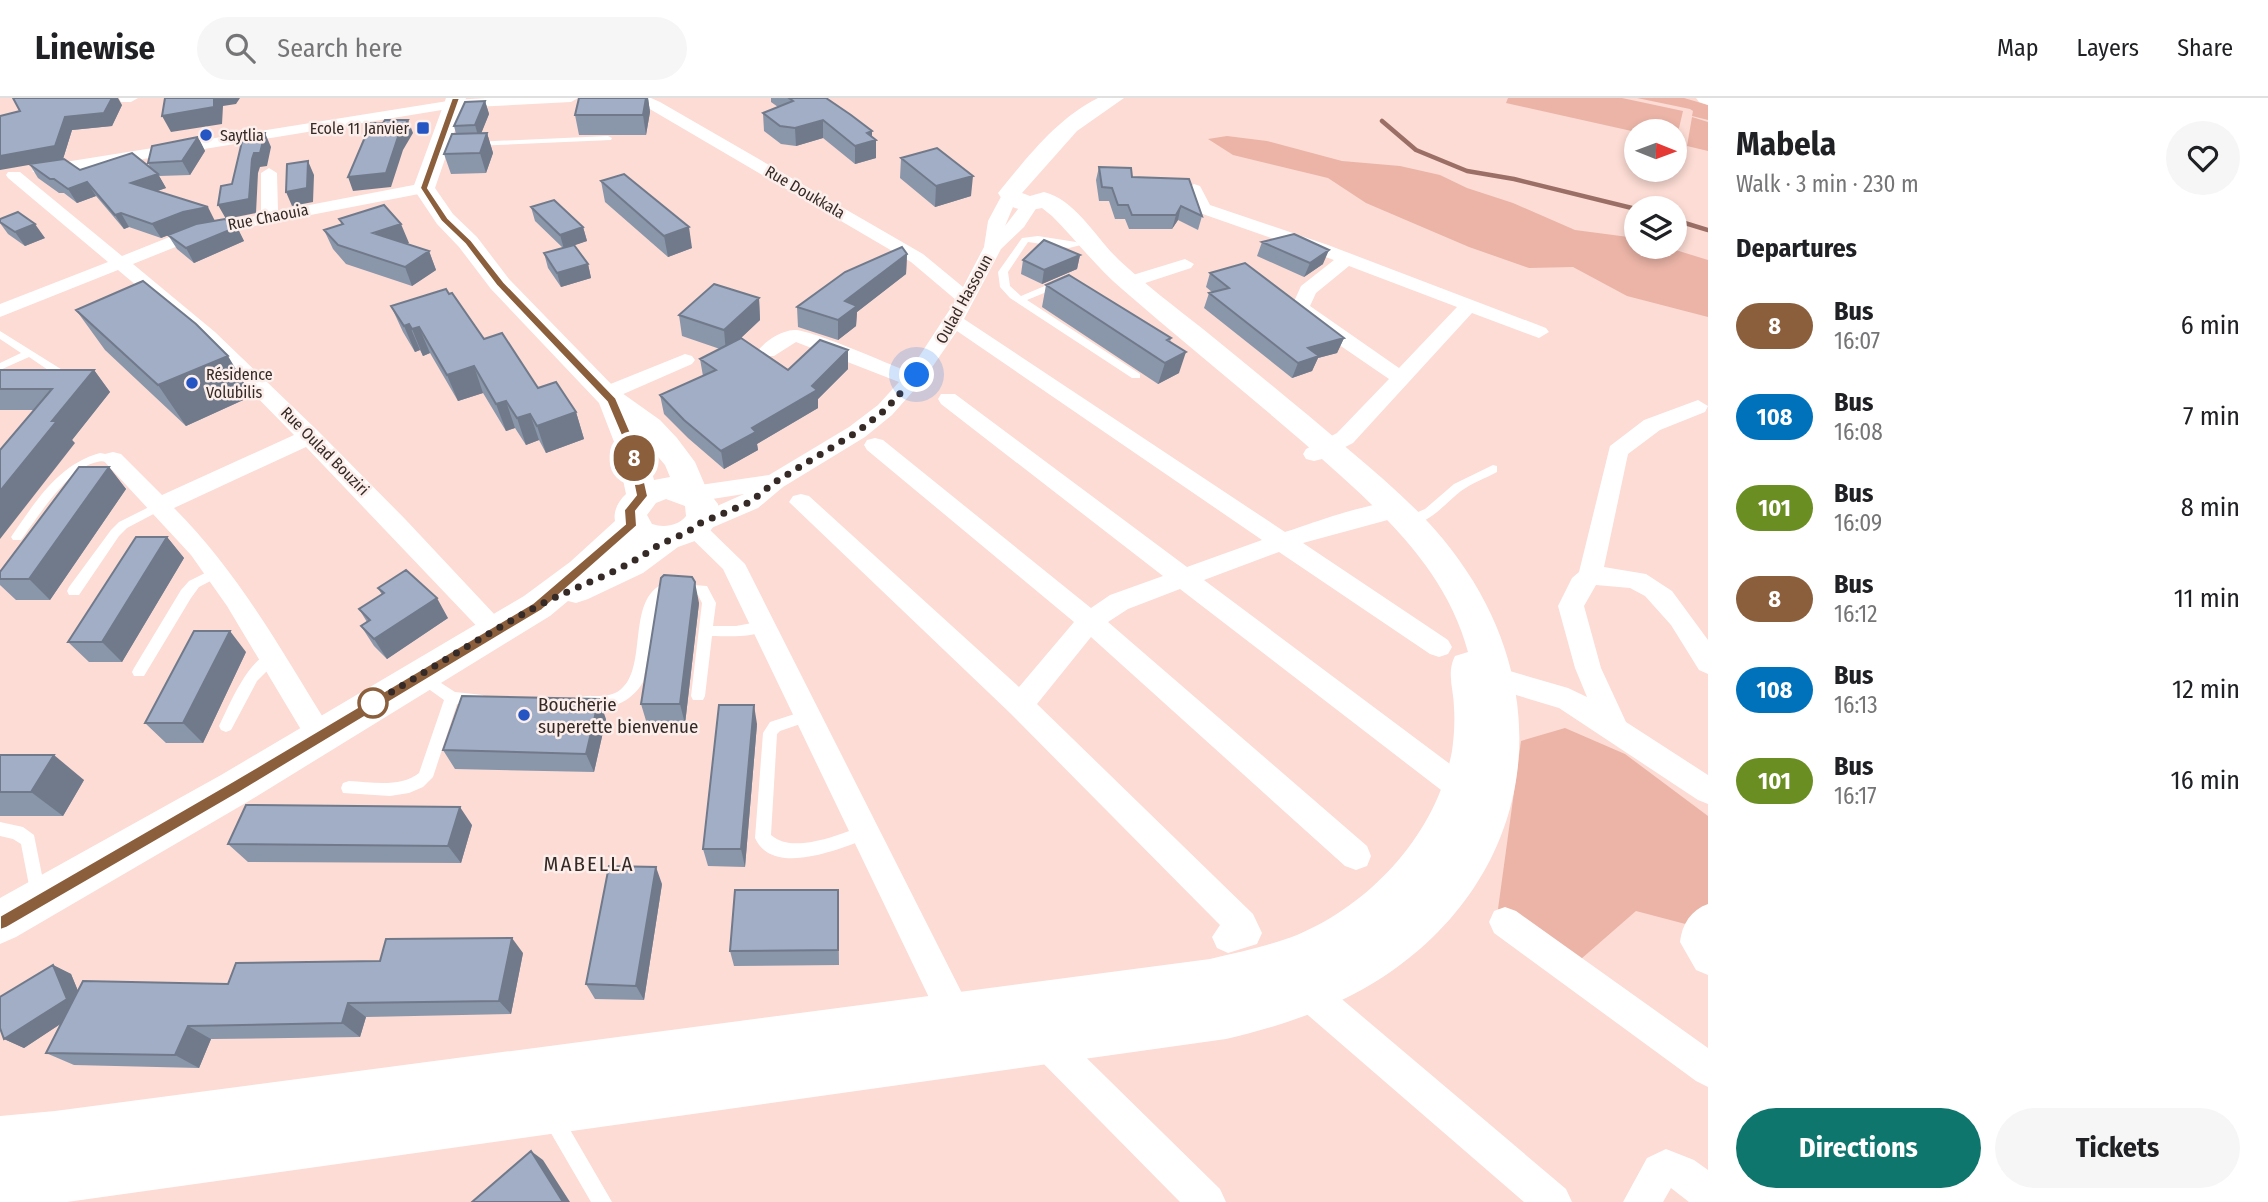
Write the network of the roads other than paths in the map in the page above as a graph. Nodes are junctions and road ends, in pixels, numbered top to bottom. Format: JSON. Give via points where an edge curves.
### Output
{"nodes":[{"id":1,"x":571,"y":98,"type":"edge"},
{"id":2,"x":638,"y":98,"type":"edge"},
{"id":3,"x":1114,"y":98,"type":"edge"},
{"id":4,"x":1137,"y":98,"type":"edge"},
{"id":5,"x":455,"y":101,"type":"edge"},
{"id":6,"x":608,"y":138,"type":"dead end"},
{"id":7,"x":464,"y":144,"type":"edge"},
{"id":8,"x":269,"y":173,"type":"dead end"},
{"id":9,"x":7,"y":176,"type":"edge"},
{"id":10,"x":424,"y":188,"type":"junction"},
{"id":11,"x":1194,"y":189,"type":"edge"},
{"id":12,"x":1036,"y":198,"type":"junction"},
{"id":13,"x":270,"y":216,"type":"junction"},
{"id":14,"x":1076,"y":245,"type":"junction"},
{"id":15,"x":993,"y":247,"type":"junction"},
{"id":16,"x":1346,"y":259,"type":"junction"},
{"id":17,"x":121,"y":262,"type":"junction"},
{"id":18,"x":1185,"y":264,"type":"dead end"},
{"id":19,"x":1130,"y":282,"type":"junction"},
{"id":20,"x":1072,"y":292,"type":"edge"},
{"id":21,"x":965,"y":298,"type":"junction"},
{"id":22,"x":1020,"y":300,"type":"junction"},
{"id":23,"x":1469,"y":305,"type":"junction"},
{"id":24,"x":0,"y":311,"type":"edge"},
{"id":25,"x":954,"y":321,"type":"junction"},
{"id":26,"x":1539,"y":332,"type":"dead end"},
{"id":27,"x":0,"y":334,"type":"edge"},
{"id":28,"x":767,"y":352,"type":"edge"},
{"id":29,"x":1204,"y":352,"type":"junction"},
{"id":30,"x":29,"y":353,"type":"junction"},
{"id":31,"x":685,"y":360,"type":"dead end"},
{"id":32,"x":0,"y":367,"type":"edge"},
{"id":33,"x":1136,"y":376,"type":"dead end"},
{"id":34,"x":1401,"y":378,"type":"junction"},
{"id":35,"x":912,"y":380,"type":"junction"},
{"id":36,"x":36,"y":383,"type":"edge"},
{"id":37,"x":608,"y":397,"type":"junction"},
{"id":38,"x":947,"y":399,"type":"dead end"},
{"id":39,"x":1698,"y":407,"type":"dead end"},
{"id":40,"x":310,"y":436,"type":"junction"},
{"id":41,"x":875,"y":445,"type":"dead end"},
{"id":42,"x":1321,"y":451,"type":"junction"},
{"id":43,"x":113,"y":459,"type":"joint"},
{"id":44,"x":1493,"y":469,"type":"dead end"},
{"id":45,"x":801,"y":502,"type":"dead end"},
{"id":46,"x":159,"y":506,"type":"junction"},
{"id":47,"x":636,"y":511,"type":"junction"},
{"id":48,"x":1395,"y":514,"type":"junction"},
{"id":49,"x":688,"y":522,"type":"junction"},
{"id":50,"x":17,"y":537,"type":"dead end"},
{"id":51,"x":1280,"y":542,"type":"junction"},
{"id":52,"x":216,"y":572,"type":"junction"},
{"id":53,"x":1590,"y":576,"type":"junction"},
{"id":54,"x":1182,"y":579,"type":"junction"},
{"id":55,"x":74,"y":591,"type":"dead end"},
{"id":56,"x":537,"y":606,"type":"junction"},
{"id":57,"x":1090,"y":621,"type":"junction"},
{"id":58,"x":764,"y":626,"type":"junction"},
{"id":59,"x":497,"y":631,"type":"junction"},
{"id":60,"x":706,"y":631,"type":"junction"},
{"id":61,"x":271,"y":659,"type":"junction"},
{"id":62,"x":1708,"y":663,"type":"edge"},
{"id":63,"x":1467,"y":665,"type":"junction"},
{"id":64,"x":139,"y":672,"type":"dead end"},
{"id":65,"x":420,"y":675,"type":"junction"},
{"id":66,"x":698,"y":696,"type":"dead end"},
{"id":67,"x":452,"y":698,"type":"junction"},
{"id":68,"x":493,"y":699,"type":"edge"},
{"id":69,"x":562,"y":702,"type":"edge"},
{"id":70,"x":1020,"y":705,"type":"junction"},
{"id":71,"x":807,"y":716,"type":"junction"},
{"id":72,"x":226,"y":726,"type":"dead end"},
{"id":73,"x":1614,"y":727,"type":"junction"},
{"id":74,"x":319,"y":735,"type":"junction"},
{"id":75,"x":349,"y":788,"type":"dead end"},
{"id":76,"x":1464,"y":791,"type":"junction"},
{"id":77,"x":1708,"y":791,"type":"edge"},
{"id":78,"x":0,"y":829,"type":"edge"},
{"id":79,"x":865,"y":832,"type":"junction"},
{"id":80,"x":1356,"y":856,"type":"dead end"},
{"id":81,"x":39,"y":900,"type":"junction"},
{"id":82,"x":1708,"y":919,"type":"edge"},
{"id":83,"x":0,"y":922,"type":"edge"},
{"id":84,"x":1505,"y":922,"type":"dead end"},
{"id":85,"x":1228,"y":937,"type":"dead end"},
{"id":86,"x":1708,"y":959,"type":"edge"},
{"id":87,"x":1292,"y":979,"type":"junction"},
{"id":88,"x":963,"y":1033,"type":"junction"},
{"id":89,"x":1044,"y":1039,"type":"junction"},
{"id":90,"x":1708,"y":1069,"type":"edge"},
{"id":91,"x":546,"y":1108,"type":"junction"},
{"id":92,"x":0,"y":1142,"type":"edge"},
{"id":93,"x":0,"y":1185,"type":"edge"},
{"id":94,"x":1708,"y":1193,"type":"edge"},
{"id":95,"x":602,"y":1202,"type":"edge"},
{"id":96,"x":1206,"y":1202,"type":"edge"},
{"id":97,"x":1553,"y":1202,"type":"edge"},
{"id":98,"x":1642,"y":1202,"type":"edge"}],
"edges":[{"from":1,"to":5,"type":"street"},
{"from":2,"to":21,"type":"street","name":"Rue Doukkala","via":[[897,246]]},
{"from":3,"to":12,"type":"street","via":[[1069,125]]},
{"from":4,"to":12,"type":"street","via":[[1111,108],[1082,128]]},
{"from":5,"to":9,"type":"street"},
{"from":5,"to":10,"type":"street","via":[[445,145]]},
{"from":6,"to":7,"type":"lane"},
{"from":8,"to":13,"type":"street"},
{"from":9,"to":17,"type":"street","name":"Rue Oulad Bouziri"},
{"from":10,"to":13,"type":"street","name":"Rue Chaouia"},
{"from":10,"to":37,"type":"street","via":[[444,219],[500,284]]},
{"from":11,"to":16,"type":"street","via":[[1203,208]]},
{"from":12,"to":14,"type":"street"},
{"from":12,"to":15,"type":"street","name":"Oulad Hassoun"},
{"from":12,"to":15,"type":"street","name":"Oulad Hassoun","via":[[997,221]]},
{"from":12,"to":19,"type":"street","via":[[1060,208],[1100,256]]},
{"from":13,"to":17,"type":"street","name":"Rue Chaouia","via":[[198,232]]},
{"from":14,"to":22,"type":"lane","via":[[1037,238],[1023,242],[1003,276],[1008,292]]},
{"from":14,"to":29,"type":"street","via":[[1106,276]]},
{"from":15,"to":21,"type":"street","name":"Oulad Hassoun"},
{"from":16,"to":23,"type":"street"},
{"from":16,"to":34,"type":"street","via":[[1308,290],[1301,306]]},
{"from":17,"to":24,"type":"street","name":"Rue Chaouia"},
{"from":17,"to":40,"type":"street","name":"Rue Oulad Bouziri","via":[[208,336]]},
{"from":18,"to":19,"type":"street"},
{"from":19,"to":29,"type":"street"},
{"from":20,"to":22,"type":"lane","via":[[1047,288]]},
{"from":21,"to":25,"type":"street","name":"Oulad Hassoun"},
{"from":22,"to":33,"type":"lane"},
{"from":23,"to":26,"type":"street"},
{"from":23,"to":34,"type":"street"},
{"from":25,"to":35,"type":"street","name":"Oulad Hassoun"},
{"from":25,"to":51,"type":"street"},
{"from":27,"to":30,"type":"lane"},
{"from":28,"to":35,"type":"street","via":[[787,337],[798,336]]},
{"from":29,"to":42,"type":"street"},
{"from":30,"to":32,"type":"lane"},
{"from":30,"to":36,"type":"lane","via":[[60,373],[55,381]]},
{"from":31,"to":37,"type":"street"},
{"from":34,"to":42,"type":"street","via":[[1345,438]]},
{"from":35,"to":49,"type":"street","name":"Oulad Hassoun","via":[[857,432],[750,502]]},
{"from":37,"to":47,"type":"street","via":[[631,447]]},
{"from":37,"to":49,"type":"street","via":[[649,427],[679,462]]},
{"from":38,"to":54,"type":"street"},
{"from":39,"to":53,"type":"street","via":[[1652,425],[1618,451]]},
{"from":40,"to":46,"type":"street"},
{"from":40,"to":59,"type":"street","name":"Rue Oulad Bouziri"},
{"from":41,"to":57,"type":"street"},
{"from":42,"to":48,"type":"street"},
{"from":43,"to":46,"type":"street"},
{"from":43,"to":50,"type":"lane","via":[[90,459],[65,475]]},
{"from":44,"to":48,"type":"lane","via":[[1458,487],[1425,514]]},
{"from":45,"to":70,"type":"street"},
{"from":46,"to":52,"type":"street"},
{"from":46,"to":55,"type":"lane","via":[[115,533]]},
{"from":47,"to":49,"type":"street","via":[[645,536]]},
{"from":47,"to":49,"type":"street","via":[[663,488],[674,488]]},
{"from":47,"to":56,"type":"street"},
{"from":48,"to":51,"type":"street"},
{"from":48,"to":63,"type":"street","via":[[1406,544],[1440,594]]},
{"from":49,"to":56,"type":"street","via":[[617,572]]},
{"from":49,"to":58,"type":"street","via":[[733,564]]},
{"from":51,"to":54,"type":"street"},
{"from":51,"to":63,"type":"street"},
{"from":52,"to":61,"type":"street"},
{"from":52,"to":64,"type":"lane","via":[[186,594]]},
{"from":53,"to":62,"type":"street","via":[[1619,576],[1659,593]]},
{"from":53,"to":73,"type":"street","via":[[1571,606],[1588,668]]},
{"from":54,"to":57,"type":"street","via":[[1119,602]]},
{"from":54,"to":76,"type":"street"},
{"from":56,"to":59,"type":"street"},
{"from":57,"to":70,"type":"street"},
{"from":57,"to":80,"type":"street"},
{"from":58,"to":60,"type":"lane"},
{"from":58,"to":71,"type":"street"},
{"from":59,"to":65,"type":"street"},
{"from":60,"to":66,"type":"lane"},
{"from":60,"to":69,"type":"lane","via":[[709,603],[702,590],[665,588],[652,598],[636,682],[629,693],[603,703]]},
{"from":61,"to":72,"type":"lane","via":[[252,677]]},
{"from":61,"to":74,"type":"street"},
{"from":63,"to":73,"type":"street","via":[[1568,699]]},
{"from":63,"to":76,"type":"street","via":[[1474,711]]},
{"from":63,"to":87,"type":"street","via":[[1501,728],[1498,781],[1482,834],[1452,884],[1409,928],[1363,964]]},
{"from":65,"to":67,"type":"lane"},
{"from":65,"to":74,"type":"street"},
{"from":67,"to":68,"type":"lane"},
{"from":67,"to":75,"type":"lane","via":[[420,782],[410,788]]},
{"from":70,"to":85,"type":"street","via":[[1242,925],[1246,933]]},
{"from":71,"to":79,"type":"street"},
{"from":71,"to":79,"type":"lane","via":[[775,726],[770,733],[763,838],[768,847],[779,851],[824,848]]},
{"from":73,"to":77,"type":"street"},
{"from":74,"to":81,"type":"street"},
{"from":76,"to":87,"type":"street","via":[[1446,832],[1426,861],[1384,906],[1335,939]]},
{"from":78,"to":81,"type":"lane","via":[[28,840]]},
{"from":79,"to":88,"type":"street"},
{"from":81,"to":83,"type":"street"},
{"from":82,"to":86,"type":"street","via":[[1696,942]]},
{"from":84,"to":90,"type":"street"},
{"from":87,"to":88,"type":"street","via":[[1210,982]]},
{"from":87,"to":89,"type":"street","via":[[1266,1006]]},
{"from":87,"to":97,"type":"street"},
{"from":88,"to":89,"type":"street"},
{"from":88,"to":91,"type":"street"},
{"from":88,"to":92,"type":"street"},
{"from":89,"to":96,"type":"street"},
{"from":91,"to":93,"type":"street"},
{"from":91,"to":95,"type":"lane"},
{"from":94,"to":98,"type":"street","via":[[1666,1168]]}]}
